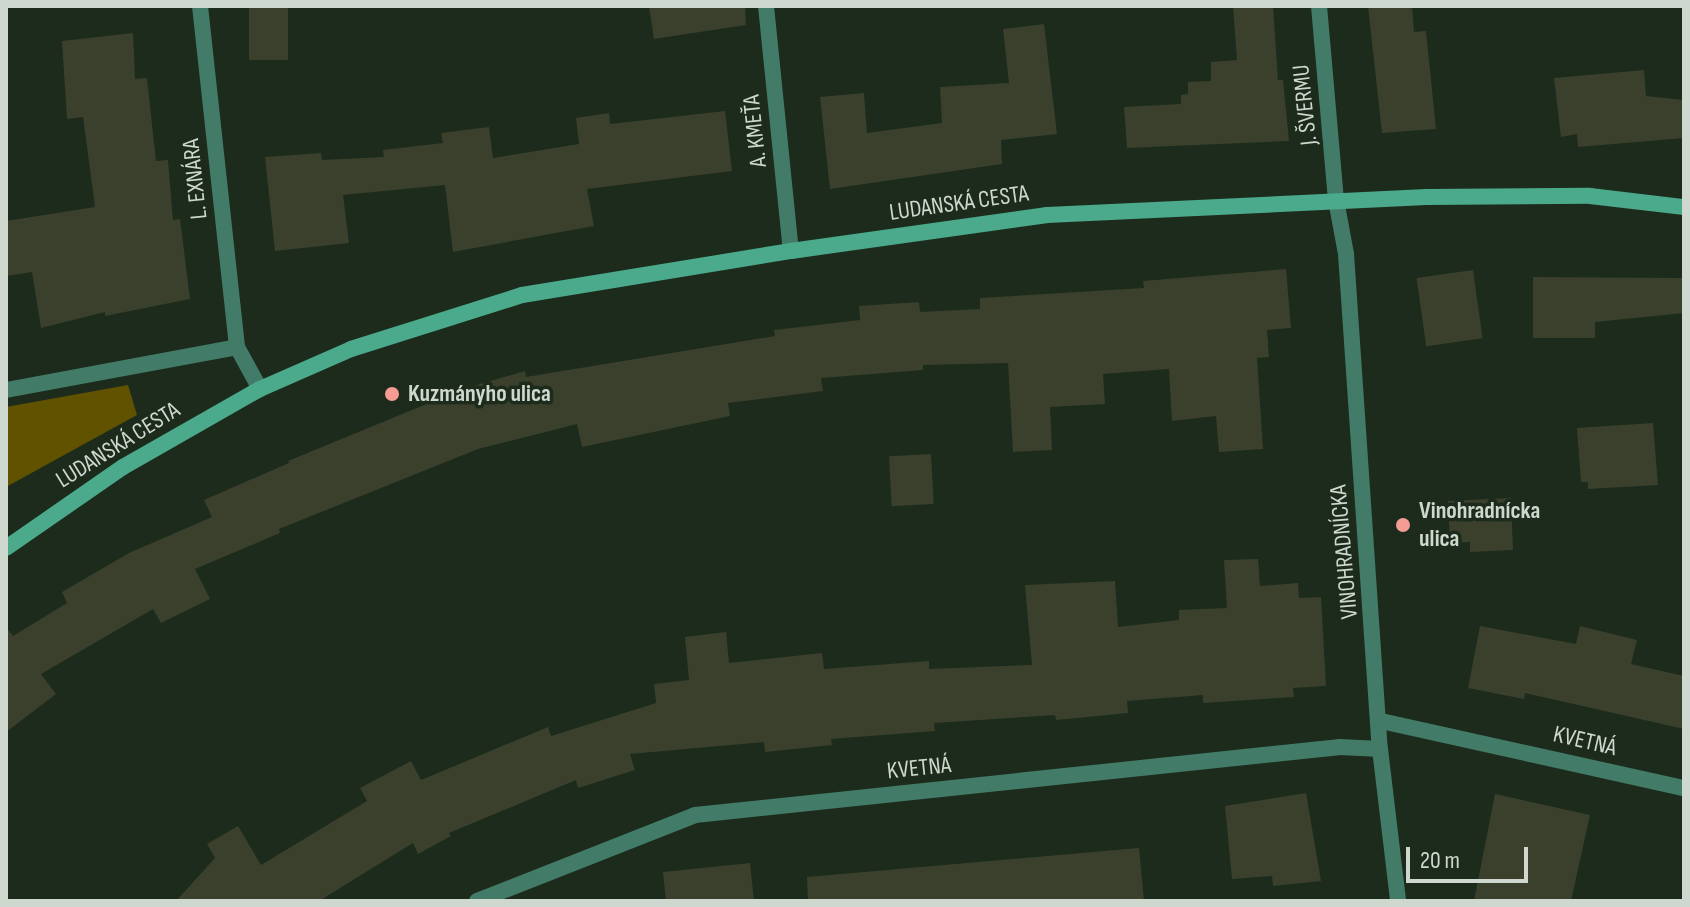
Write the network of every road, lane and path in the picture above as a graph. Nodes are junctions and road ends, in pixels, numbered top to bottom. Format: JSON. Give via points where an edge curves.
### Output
{"nodes":[{"id":1,"x":200,"y":6,"type":"edge"},
{"id":2,"x":766,"y":6,"type":"edge"},
{"id":3,"x":1319,"y":6,"type":"edge"},
{"id":4,"x":1336,"y":200,"type":"junction"},
{"id":5,"x":1684,"y":207,"type":"edge"},
{"id":6,"x":791,"y":251,"type":"junction"},
{"id":7,"x":237,"y":347,"type":"junction"},
{"id":8,"x":260,"y":389,"type":"junction"},
{"id":9,"x":6,"y":390,"type":"edge"},
{"id":10,"x":6,"y":548,"type":"edge"},
{"id":11,"x":1381,"y":721,"type":"junction"},
{"id":12,"x":1380,"y":749,"type":"junction"},
{"id":13,"x":1684,"y":788,"type":"edge"},
{"id":14,"x":477,"y":901,"type":"edge"},
{"id":15,"x":1398,"y":901,"type":"edge"}],
"edges":[{"from":1,"to":7,"type":"street","name":"L. EXNÁRA"},
{"from":2,"to":6,"type":"street","name":"A. KMEŤA"},
{"from":3,"to":4,"type":"street","name":"J. ŠVERMU"},
{"from":4,"to":5,"type":"street","name":"LUDANSKÁ CESTA","via":[[1590,196]]},
{"from":4,"to":6,"type":"street","name":"LUDANSKÁ CESTA","via":[[1047,215]]},
{"from":4,"to":11,"type":"street","name":"VINOHRADNÍCKA","via":[[1346,254]]},
{"from":6,"to":8,"type":"street","name":"LUDANSKÁ CESTA","via":[[522,295],[365,344]]},
{"from":7,"to":8,"type":"street"},
{"from":7,"to":9,"type":"street"},
{"from":8,"to":10,"type":"street","name":"LUDANSKÁ CESTA","via":[[123,467]]},
{"from":11,"to":12,"type":"street","name":"VINOHRADNÍCKA"},
{"from":11,"to":13,"type":"street","name":"KVETNÁ"},
{"from":12,"to":14,"type":"street","name":"KVETNÁ","via":[[1340,747],[695,815]]},
{"from":12,"to":15,"type":"street","name":"VINOHRADNÍCKA"}]}
